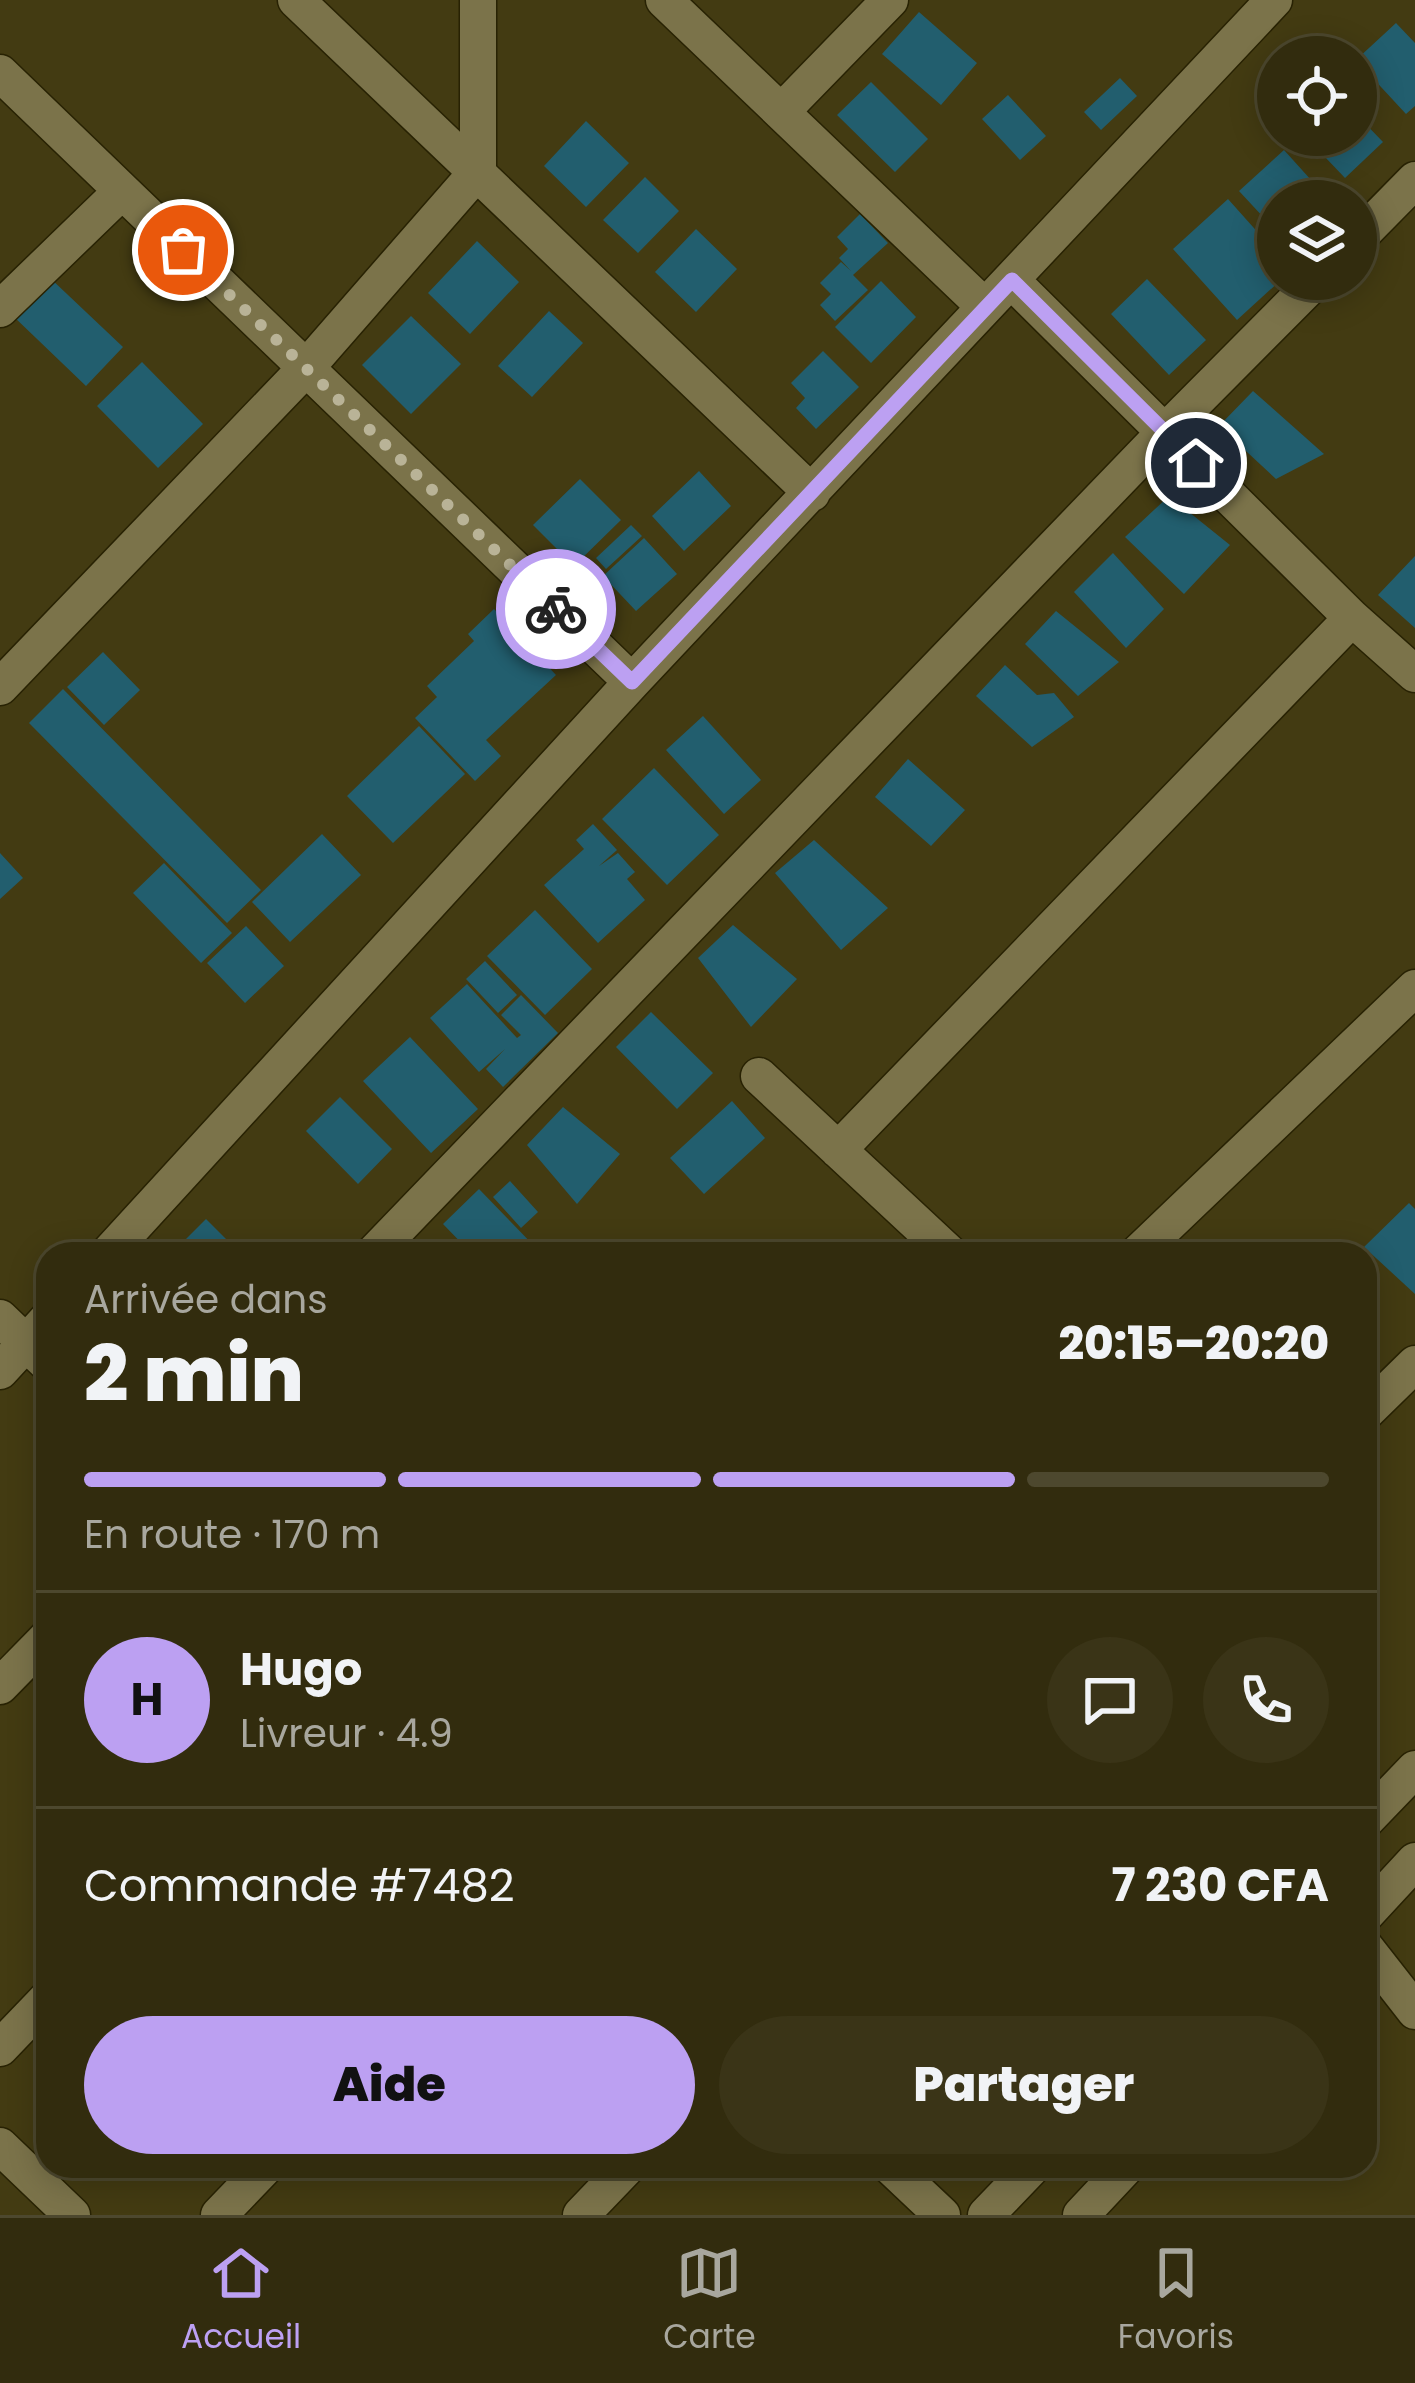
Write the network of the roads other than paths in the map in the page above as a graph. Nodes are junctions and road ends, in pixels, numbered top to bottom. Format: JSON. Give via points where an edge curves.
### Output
{"nodes":[{"id":1,"x":296,"y":0,"type":"edge"},
{"id":2,"x":478,"y":0,"type":"edge"},
{"id":3,"x":664,"y":0,"type":"edge"},
{"id":4,"x":890,"y":0,"type":"edge"},
{"id":5,"x":1274,"y":0,"type":"edge"},
{"id":6,"x":0,"y":73,"type":"edge"},
{"id":7,"x":781,"y":112,"type":"junction"},
{"id":8,"x":478,"y":172,"type":"junction"},
{"id":9,"x":1415,"y":180,"type":"edge"},
{"id":10,"x":122,"y":191,"type":"junction"},
{"id":11,"x":1377,"y":219,"type":"edge"},
{"id":12,"x":1012,"y":280,"type":"junction"},
{"id":13,"x":1296,"y":300,"type":"edge"},
{"id":14,"x":986,"y":308,"type":"junction"},
{"id":15,"x":0,"y":309,"type":"edge"},
{"id":16,"x":306,"y":368,"type":"junction"},
{"id":17,"x":1165,"y":432,"type":"junction"},
{"id":18,"x":812,"y":493,"type":"junction"},
{"id":19,"x":1352,"y":617,"type":"junction"},
{"id":20,"x":1415,"y":674,"type":"edge"},
{"id":21,"x":632,"y":682,"type":"junction"},
{"id":22,"x":0,"y":687,"type":"edge"},
{"id":23,"x":1415,"y":988,"type":"edge"},
{"id":24,"x":759,"y":1076,"type":"dead end"},
{"id":25,"x":838,"y":1150,"type":"junction"},
{"id":26,"x":119,"y":1242,"type":"edge"},
{"id":27,"x":385,"y":1242,"type":"edge"},
{"id":28,"x":937,"y":1242,"type":"edge"},
{"id":29,"x":1150,"y":1242,"type":"edge"},
{"id":30,"x":31,"y":1336,"type":"edge"},
{"id":31,"x":1415,"y":1364,"type":"edge"},
{"id":32,"x":0,"y":1370,"type":"edge"},
{"id":33,"x":1377,"y":1401,"type":"edge"},
{"id":34,"x":36,"y":1649,"type":"edge"},
{"id":35,"x":0,"y":1686,"type":"edge"},
{"id":36,"x":1415,"y":1769,"type":"edge"},
{"id":37,"x":1377,"y":1809,"type":"edge"},
{"id":38,"x":1415,"y":1862,"type":"edge"},
{"id":39,"x":1377,"y":1902,"type":"edge"},
{"id":40,"x":1377,"y":1962,"type":"edge"},
{"id":41,"x":36,"y":2010,"type":"edge"},
{"id":42,"x":1415,"y":2011,"type":"edge"},
{"id":43,"x":0,"y":2048,"type":"edge"},
{"id":44,"x":0,"y":2146,"type":"edge"},
{"id":45,"x":254,"y":2178,"type":"edge"},
{"id":46,"x":616,"y":2178,"type":"edge"},
{"id":47,"x":903,"y":2178,"type":"edge"},
{"id":48,"x":1025,"y":2178,"type":"edge"},
{"id":49,"x":1116,"y":2178,"type":"edge"},
{"id":50,"x":1006,"y":2208,"type":"edge"},
{"id":51,"x":72,"y":2215,"type":"edge"},
{"id":52,"x":219,"y":2215,"type":"edge"},
{"id":53,"x":580,"y":2215,"type":"edge"},
{"id":54,"x":942,"y":2215,"type":"edge"},
{"id":55,"x":1081,"y":2215,"type":"edge"}],
"edges":[{"from":1,"to":8,"type":"street"},
{"from":2,"to":8,"type":"street"},
{"from":3,"to":7,"type":"street"},
{"from":4,"to":7,"type":"street"},
{"from":5,"to":12,"type":"street"},
{"from":6,"to":10,"type":"street"},
{"from":7,"to":14,"type":"street"},
{"from":8,"to":16,"type":"street"},
{"from":8,"to":18,"type":"street"},
{"from":9,"to":11,"type":"street"},
{"from":10,"to":15,"type":"street"},
{"from":10,"to":16,"type":"street"},
{"from":12,"to":14,"type":"street"},
{"from":12,"to":17,"type":"street"},
{"from":13,"to":17,"type":"street"},
{"from":14,"to":18,"type":"street"},
{"from":16,"to":21,"type":"street"},
{"from":16,"to":22,"type":"street"},
{"from":17,"to":19,"type":"street"},
{"from":17,"to":27,"type":"street"},
{"from":18,"to":21,"type":"street"},
{"from":19,"to":20,"type":"street"},
{"from":19,"to":25,"type":"street"},
{"from":21,"to":26,"type":"street"},
{"from":23,"to":29,"type":"street"},
{"from":24,"to":25,"type":"street"},
{"from":25,"to":28,"type":"street"},
{"from":30,"to":32,"type":"street"},
{"from":31,"to":33,"type":"street"},
{"from":34,"to":35,"type":"street"},
{"from":36,"to":37,"type":"street"},
{"from":38,"to":39,"type":"street"},
{"from":40,"to":42,"type":"street"},
{"from":41,"to":43,"type":"street"},
{"from":44,"to":51,"type":"street"},
{"from":45,"to":52,"type":"street"},
{"from":46,"to":53,"type":"street"},
{"from":47,"to":54,"type":"street"},
{"from":48,"to":50,"type":"street"},
{"from":49,"to":55,"type":"street"}]}
